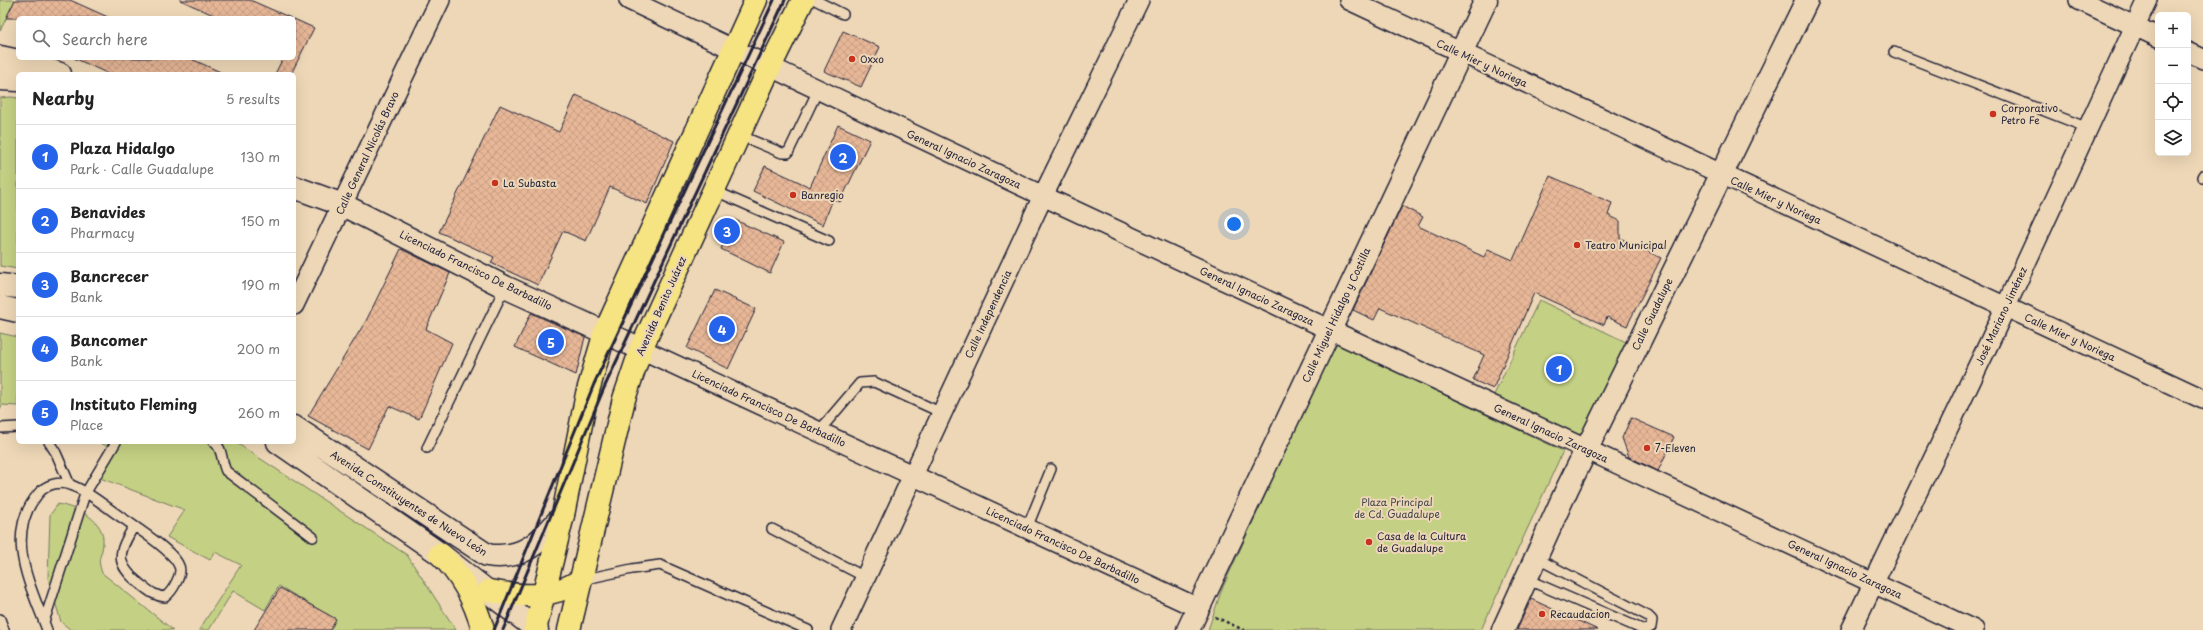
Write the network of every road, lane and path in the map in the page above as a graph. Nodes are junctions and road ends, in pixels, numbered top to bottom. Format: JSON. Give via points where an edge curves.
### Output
{"nodes":[{"id":1,"x":440,"y":0,"type":"edge"},
{"id":2,"x":629,"y":0,"type":"edge"},
{"id":3,"x":756,"y":0,"type":"edge"},
{"id":4,"x":803,"y":0,"type":"edge"},
{"id":5,"x":814,"y":0,"type":"edge"},
{"id":6,"x":1139,"y":0,"type":"edge"},
{"id":7,"x":1349,"y":0,"type":"edge"},
{"id":8,"x":1486,"y":0,"type":"edge"},
{"id":9,"x":1806,"y":0,"type":"edge"},
{"id":10,"x":2079,"y":0,"type":"edge"},
{"id":11,"x":2147,"y":0,"type":"edge"},
{"id":12,"x":843,"y":14,"type":"dead end"},
{"id":13,"x":2135,"y":26,"type":"junction"},
{"id":14,"x":2155,"y":36,"type":"edge"},
{"id":15,"x":733,"y":50,"type":"junction"},
{"id":16,"x":1894,"y":52,"type":"dead end"},
{"id":17,"x":1461,"y":53,"type":"junction"},
{"id":18,"x":2191,"y":53,"type":"edge"},
{"id":19,"x":0,"y":57,"type":"edge"},
{"id":20,"x":2203,"y":59,"type":"edge"},
{"id":21,"x":770,"y":67,"type":"junction"},
{"id":22,"x":54,"y":72,"type":"edge"},
{"id":23,"x":0,"y":79,"type":"edge"},
{"id":24,"x":16,"y":80,"type":"edge"},
{"id":25,"x":818,"y":90,"type":"junction"},
{"id":26,"x":2088,"y":128,"type":"junction"},
{"id":27,"x":739,"y":135,"type":"junction"},
{"id":28,"x":1720,"y":175,"type":"junction"},
{"id":29,"x":296,"y":188,"type":"edge"},
{"id":30,"x":713,"y":190,"type":"junction"},
{"id":31,"x":1043,"y":196,"type":"junction"},
{"id":32,"x":343,"y":205,"type":"junction"},
{"id":33,"x":829,"y":241,"type":"dead end"},
{"id":34,"x":0,"y":285,"type":"edge"},
{"id":35,"x":16,"y":287,"type":"edge"},
{"id":36,"x":506,"y":287,"type":"junction"},
{"id":37,"x":296,"y":301,"type":"edge"},
{"id":38,"x":0,"y":307,"type":"edge"},
{"id":39,"x":2006,"y":307,"type":"junction"},
{"id":40,"x":16,"y":311,"type":"edge"},
{"id":41,"x":1329,"y":329,"type":"junction"},
{"id":42,"x":605,"y":332,"type":"junction"},
{"id":43,"x":641,"y":349,"type":"junction"},
{"id":44,"x":2203,"y":399,"type":"edge"},
{"id":45,"x":942,"y":413,"type":"junction"},
{"id":46,"x":0,"y":428,"type":"edge"},
{"id":47,"x":16,"y":428,"type":"edge"},
{"id":48,"x":296,"y":428,"type":"edge"},
{"id":49,"x":819,"y":431,"type":"junction"},
{"id":50,"x":50,"y":444,"type":"edge"},
{"id":51,"x":115,"y":444,"type":"edge"},
{"id":52,"x":215,"y":444,"type":"edge"},
{"id":53,"x":281,"y":444,"type":"edge"},
{"id":54,"x":427,"y":448,"type":"dead end"},
{"id":55,"x":1586,"y":450,"type":"junction"},
{"id":56,"x":1051,"y":470,"type":"dead end"},
{"id":57,"x":912,"y":474,"type":"junction"},
{"id":58,"x":70,"y":485,"type":"junction"},
{"id":59,"x":85,"y":494,"type":"junction"},
{"id":60,"x":563,"y":515,"type":"junction"},
{"id":61,"x":134,"y":526,"type":"junction"},
{"id":62,"x":1027,"y":528,"type":"junction"},
{"id":63,"x":772,"y":529,"type":"dead end"},
{"id":64,"x":312,"y":537,"type":"dead end"},
{"id":65,"x":440,"y":554,"type":"junction"},
{"id":66,"x":1535,"y":557,"type":"junction"},
{"id":67,"x":865,"y":577,"type":"junction"},
{"id":68,"x":1526,"y":578,"type":"junction"},
{"id":69,"x":581,"y":580,"type":"junction"},
{"id":70,"x":1873,"y":582,"type":"junction"},
{"id":71,"x":488,"y":591,"type":"junction"},
{"id":72,"x":542,"y":596,"type":"junction"},
{"id":73,"x":1198,"y":608,"type":"junction"},
{"id":74,"x":0,"y":619,"type":"edge"},
{"id":75,"x":46,"y":626,"type":"edge"},
{"id":76,"x":4,"y":630,"type":"edge"},
{"id":77,"x":483,"y":630,"type":"edge"},
{"id":78,"x":536,"y":630,"type":"edge"},
{"id":79,"x":570,"y":630,"type":"edge"},
{"id":80,"x":808,"y":630,"type":"edge"},
{"id":81,"x":841,"y":630,"type":"edge"},
{"id":82,"x":1188,"y":630,"type":"edge"},
{"id":83,"x":1244,"y":630,"type":"edge"},
{"id":84,"x":1503,"y":630,"type":"edge"},
{"id":85,"x":1645,"y":630,"type":"edge"},
{"id":86,"x":1851,"y":630,"type":"edge"},
{"id":87,"x":1974,"y":630,"type":"edge"}],
"edges":[{"from":1,"to":32,"type":"street","name":"Calle General Nicolás Bravo"},
{"from":2,"to":15,"type":"street","name":"General Ignacio Zaragoza"},
{"from":3,"to":15,"type":"main road"},
{"from":4,"to":21,"type":"main road","name":"Avenida Benito Juárez"},
{"from":5,"to":12,"type":"lane"},
{"from":6,"to":31,"type":"street","name":"Calle Independencia"},
{"from":7,"to":17,"type":"street","name":"Calle Mier y Noriega"},
{"from":8,"to":17,"type":"street","name":"Calle Miguel Hidalgo y Costilla"},
{"from":9,"to":28,"type":"street","name":"Calle Guadalupe"},
{"from":10,"to":13,"type":"street"},
{"from":11,"to":13,"type":"street","name":"José Mariano Jiménez"},
{"from":13,"to":14,"type":"street"},
{"from":13,"to":26,"type":"street","name":"José Mariano Jiménez"},
{"from":15,"to":21,"type":"street","name":"General Ignacio Zaragoza"},
{"from":15,"to":42,"type":"main road"},
{"from":16,"to":26,"type":"lane"},
{"from":17,"to":28,"type":"street","name":"Calle Mier y Noriega"},
{"from":17,"to":41,"type":"street","name":"Calle Miguel Hidalgo y Costilla"},
{"from":18,"to":20,"type":"street"},
{"from":19,"to":22,"type":"street"},
{"from":21,"to":25,"type":"street","name":"General Ignacio Zaragoza"},
{"from":21,"to":27,"type":"main road","name":"Avenida Benito Juárez"},
{"from":23,"to":24,"type":"street"},
{"from":25,"to":27,"type":"lane","via":[[788,152],[782,154]]},
{"from":25,"to":31,"type":"street","name":"General Ignacio Zaragoza"},
{"from":26,"to":39,"type":"street","name":"José Mariano Jiménez"},
{"from":27,"to":30,"type":"main road","name":"Avenida Benito Juárez"},
{"from":28,"to":39,"type":"street","name":"Calle Mier y Noriega"},
{"from":28,"to":55,"type":"street","name":"Calle Guadalupe"},
{"from":29,"to":32,"type":"street","name":"Licenciado Francisco De Barbadillo"},
{"from":30,"to":33,"type":"lane"},
{"from":30,"to":43,"type":"main road","name":"Avenida Benito Juárez"},
{"from":31,"to":41,"type":"street","name":"General Ignacio Zaragoza"},
{"from":31,"to":45,"type":"street","name":"Calle Independencia"},
{"from":32,"to":36,"type":"street","name":"Licenciado Francisco De Barbadillo"},
{"from":32,"to":37,"type":"street","name":"Calle General Nicolás Bravo"},
{"from":34,"to":35,"type":"street"},
{"from":36,"to":42,"type":"street","name":"Licenciado Francisco De Barbadillo"},
{"from":36,"to":54,"type":"lane"},
{"from":38,"to":40,"type":"street"},
{"from":39,"to":44,"type":"street","name":"Calle Mier y Noriega"},
{"from":39,"to":70,"type":"street","name":"José Mariano Jiménez"},
{"from":41,"to":55,"type":"street","name":"General Ignacio Zaragoza"},
{"from":41,"to":73,"type":"street","name":"Calle Miguel Hidalgo y Costilla"},
{"from":42,"to":43,"type":"street","name":"Licenciado Francisco De Barbadillo"},
{"from":42,"to":60,"type":"main road","via":[[587,394]]},
{"from":43,"to":49,"type":"street","name":"Licenciado Francisco De Barbadillo"},
{"from":43,"to":69,"type":"main road","name":"Avenida Benito Juárez","via":[[624,399]]},
{"from":45,"to":49,"type":"lane","via":[[874,382],[860,383]]},
{"from":45,"to":57,"type":"street","name":"Calle Independencia"},
{"from":46,"to":47,"type":"lane"},
{"from":48,"to":60,"type":"street","name":"Avenida Constituyentes de Nuevo León","via":[[487,555],[510,557],[527,549]]},
{"from":49,"to":57,"type":"street","name":"Licenciado Francisco De Barbadillo"},
{"from":50,"to":58,"type":"lane"},
{"from":51,"to":59,"type":"lane"},
{"from":52,"to":64,"type":"lane","via":[[221,452],[221,463],[226,471]]},
{"from":53,"to":65,"type":"street"},
{"from":55,"to":66,"type":"street","name":"Calle Guadalupe"},
{"from":55,"to":70,"type":"street","name":"General Ignacio Zaragoza"},
{"from":56,"to":62,"type":"lane"},
{"from":57,"to":62,"type":"street","name":"Licenciado Francisco De Barbadillo"},
{"from":57,"to":67,"type":"street","name":"Calle Independencia"},
{"from":58,"to":59,"type":"lane"},
{"from":58,"to":75,"type":"lane","via":[[53,483],[42,489],[31,502],[21,527],[24,566]]},
{"from":59,"to":61,"type":"lane"},
{"from":59,"to":75,"type":"lane"},
{"from":60,"to":72,"type":"main road"},
{"from":61,"to":61,"type":"lane","via":[[122,553],[126,573],[153,594],[165,597],[172,589],[180,568],[174,558]]},
{"from":62,"to":73,"type":"street","name":"Licenciado Francisco De Barbadillo"},
{"from":63,"to":67,"type":"lane"},
{"from":65,"to":71,"type":"street"},
{"from":65,"to":77,"type":"main road","via":[[453,566],[466,586],[474,601]]},
{"from":66,"to":68,"type":"street","name":"Calle Guadalupe"},
{"from":66,"to":85,"type":"lane","via":[[1648,616],[1652,620],[1651,627]]},
{"from":67,"to":81,"type":"street","name":"Calle Independencia"},
{"from":68,"to":84,"type":"street","name":"Calle Guadalupe"},
{"from":68,"to":85,"type":"lane"},
{"from":69,"to":72,"type":"main road","via":[[569,588]]},
{"from":69,"to":79,"type":"main road","name":"Avenida Benito Juárez"},
{"from":69,"to":80,"type":"lane","via":[[632,568],[660,565]]},
{"from":70,"to":86,"type":"street","name":"José Mariano Jiménez"},
{"from":70,"to":87,"type":"street","name":"General Ignacio Zaragoza"},
{"from":71,"to":72,"type":"main road","via":[[518,596]]},
{"from":71,"to":78,"type":"street"},
{"from":72,"to":78,"type":"main road"},
{"from":73,"to":82,"type":"street","name":"Calle Miguel Hidalgo y Costilla"},
{"from":73,"to":83,"type":"path"},
{"from":74,"to":76,"type":"lane"}]}
